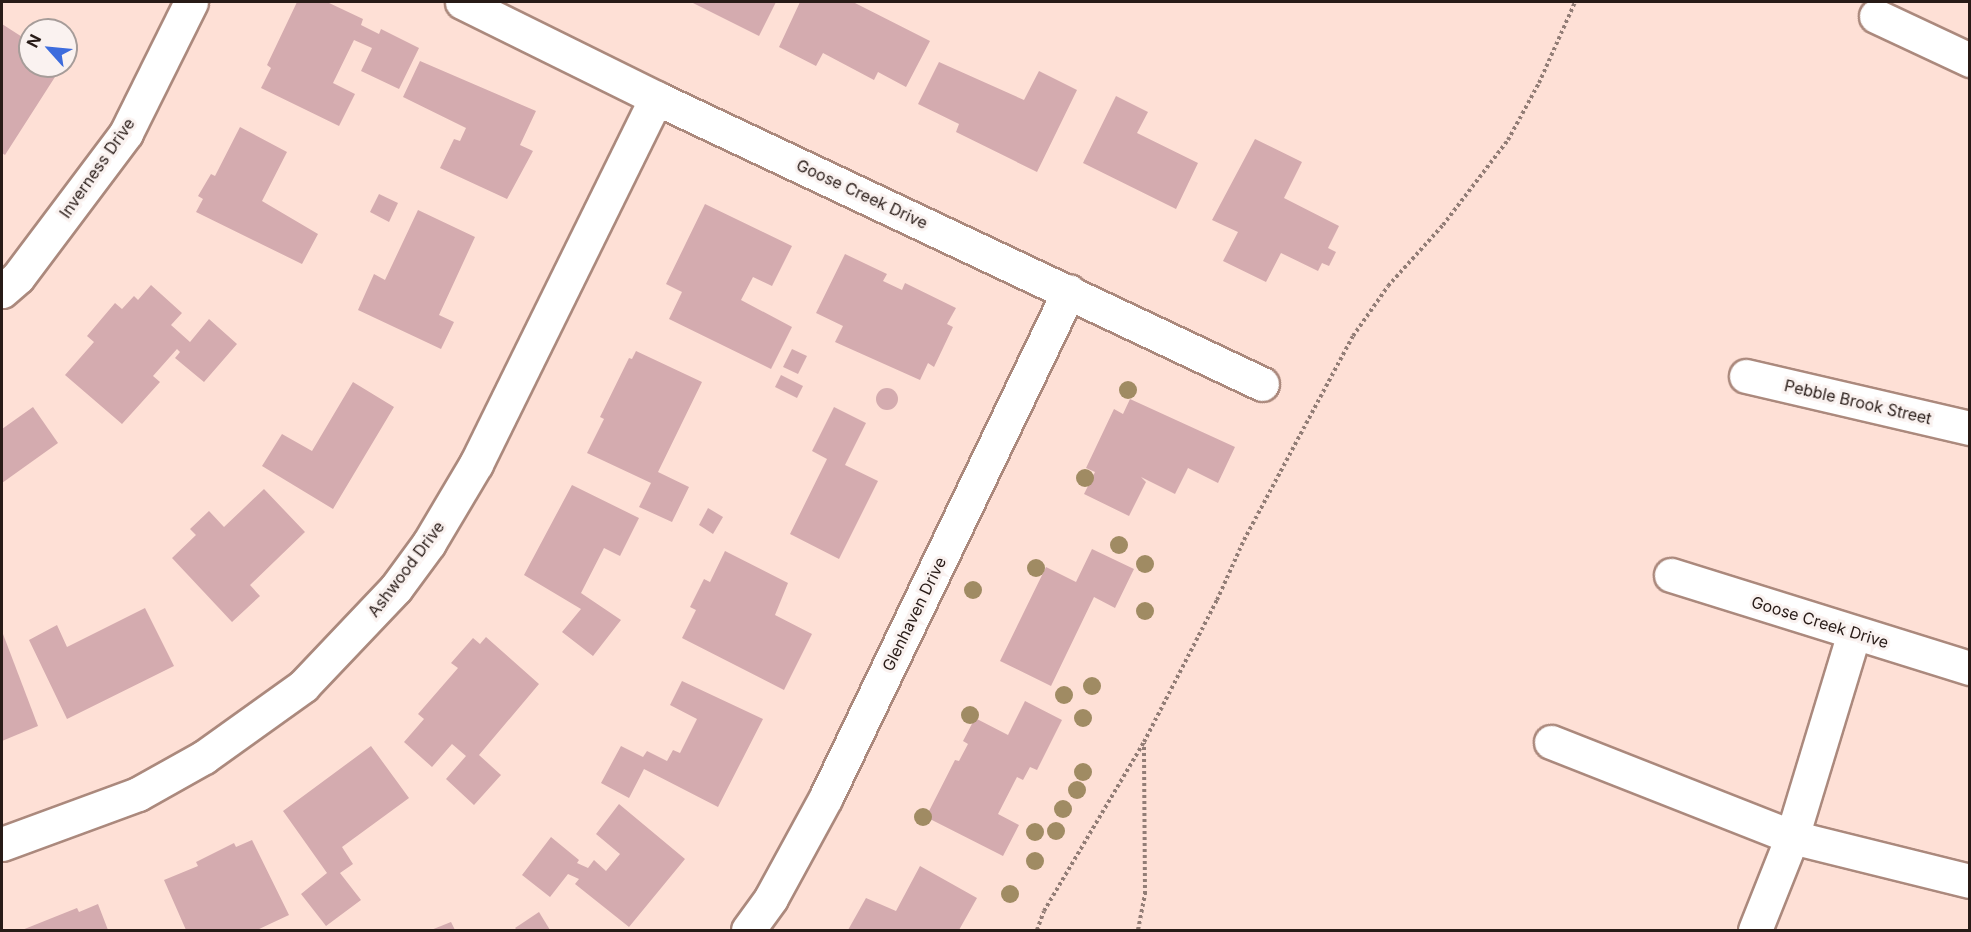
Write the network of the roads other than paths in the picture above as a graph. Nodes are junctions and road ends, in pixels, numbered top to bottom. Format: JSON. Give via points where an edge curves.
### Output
{"nodes":[{"id":1,"x":190,"y":2,"type":"edge"},
{"id":2,"x":462,"y":2,"type":"edge"},
{"id":3,"x":1876,"y":16,"type":"dead end"},
{"id":4,"x":1970,"y":60,"type":"edge"},
{"id":5,"x":656,"y":98,"type":"junction"},
{"id":6,"x":2,"y":291,"type":"edge"},
{"id":7,"x":1069,"y":291,"type":"junction"},
{"id":8,"x":1746,"y":376,"type":"dead end"},
{"id":9,"x":1262,"y":384,"type":"dead end"},
{"id":10,"x":1970,"y":428,"type":"edge"},
{"id":11,"x":1671,"y":575,"type":"dead end"},
{"id":12,"x":1854,"y":633,"type":"junction"},
{"id":13,"x":1970,"y":668,"type":"edge"},
{"id":14,"x":1551,"y":742,"type":"dead end"},
{"id":15,"x":1792,"y":837,"type":"junction"},
{"id":16,"x":2,"y":844,"type":"edge"},
{"id":17,"x":1970,"y":881,"type":"edge"},
{"id":18,"x":748,"y":930,"type":"edge"},
{"id":19,"x":1755,"y":930,"type":"edge"}],
"edges":[{"from":1,"to":6,"type":"street","name":"Inverness Drive","via":[[126,133],[18,277]]},
{"from":2,"to":5,"type":"street","name":"Goose Creek Drive"},
{"from":3,"to":4,"type":"street"},
{"from":5,"to":7,"type":"street","name":"Goose Creek Drive"},
{"from":5,"to":16,"type":"street","name":"Ashwood Drive","via":[[476,464],[429,543],[396,588],[303,686],[204,757],[138,794]]},
{"from":7,"to":9,"type":"street","name":"Goose Creek Drive"},
{"from":7,"to":18,"type":"street","name":"Glenhaven Drive","via":[[826,797],[771,898]]},
{"from":8,"to":10,"type":"street","name":"Pebble Brook Street"},
{"from":11,"to":12,"type":"street","name":"Goose Creek Drive"},
{"from":12,"to":13,"type":"street","name":"Goose Creek Drive"},
{"from":12,"to":15,"type":"street"},
{"from":14,"to":15,"type":"street"},
{"from":15,"to":17,"type":"street"},
{"from":15,"to":19,"type":"street"}]}
